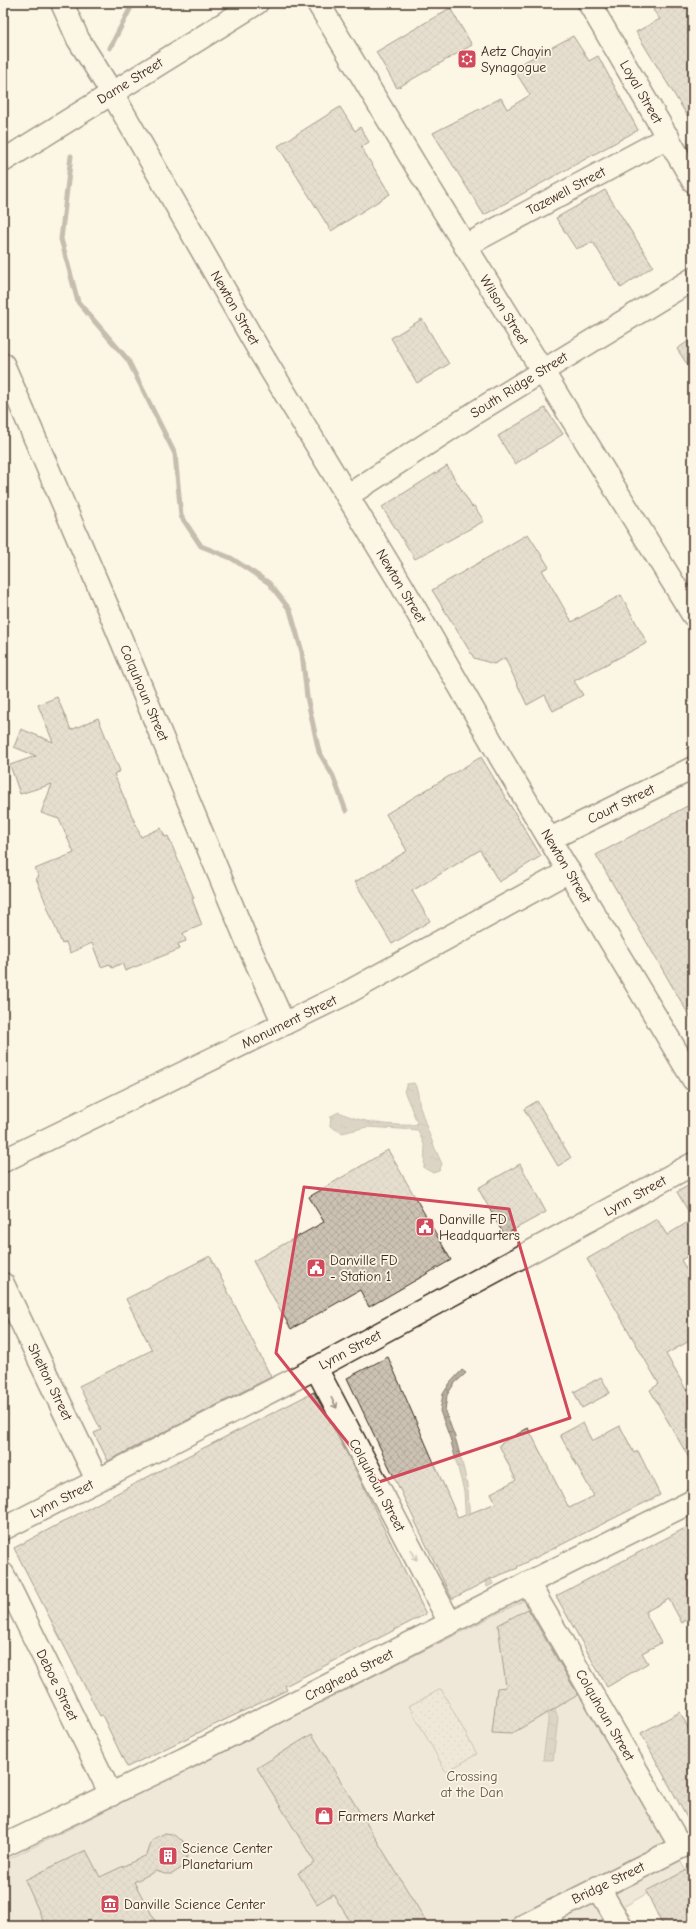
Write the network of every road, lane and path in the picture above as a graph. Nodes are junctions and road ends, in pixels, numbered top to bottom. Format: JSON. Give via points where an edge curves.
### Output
{"nodes":[{"id":1,"x":62,"y":3,"type":"edge"},
{"id":2,"x":257,"y":3,"type":"edge"},
{"id":3,"x":318,"y":3,"type":"edge"},
{"id":4,"x":598,"y":6,"type":"edge"},
{"id":5,"x":112,"y":92,"type":"junction"},
{"id":6,"x":668,"y":137,"type":"junction"},
{"id":7,"x":3,"y":161,"type":"edge"},
{"id":8,"x":693,"y":181,"type":"edge"},
{"id":9,"x":465,"y":246,"type":"junction"},
{"id":10,"x":693,"y":279,"type":"edge"},
{"id":11,"x":3,"y":364,"type":"edge"},
{"id":12,"x":542,"y":371,"type":"junction"},
{"id":13,"x":347,"y":496,"type":"junction"},
{"id":14,"x":693,"y":615,"type":"edge"},
{"id":15,"x":693,"y":768,"type":"edge"},
{"id":16,"x":550,"y":839,"type":"junction"},
{"id":17,"x":569,"y":871,"type":"junction"},
{"id":18,"x":284,"y":1024,"type":"junction"},
{"id":19,"x":693,"y":1079,"type":"edge"},
{"id":20,"x":3,"y":1161,"type":"edge"},
{"id":21,"x":693,"y":1164,"type":"edge"},
{"id":22,"x":3,"y":1284,"type":"edge"},
{"id":23,"x":316,"y":1368,"type":"junction"},
{"id":24,"x":97,"y":1480,"type":"junction"},
{"id":25,"x":693,"y":1501,"type":"edge"},
{"id":26,"x":3,"y":1529,"type":"edge"},
{"id":27,"x":3,"y":1574,"type":"edge"},
{"id":28,"x":528,"y":1583,"type":"junction"},
{"id":29,"x":450,"y":1623,"type":"junction"},
{"id":30,"x":111,"y":1795,"type":"junction"},
{"id":31,"x":687,"y":1844,"type":"edge"},
{"id":32,"x":3,"y":1846,"type":"edge"},
{"id":33,"x":598,"y":1887,"type":"junction"},
{"id":34,"x":523,"y":1926,"type":"edge"},
{"id":35,"x":621,"y":1926,"type":"edge"}],
"edges":[{"from":1,"to":5,"type":"street","name":"Newton Street","via":[[78,39]]},
{"from":2,"to":5,"type":"street","name":"Dame Street"},
{"from":3,"to":9,"type":"street","name":"Wilson Street"},
{"from":4,"to":6,"type":"street","name":"Loyal Street"},
{"from":5,"to":7,"type":"street","name":"Dame Street"},
{"from":5,"to":13,"type":"street","name":"Newton Street","via":[[260,352]]},
{"from":6,"to":8,"type":"street","name":"Loyal Street"},
{"from":6,"to":9,"type":"street","name":"Tazewell Street"},
{"from":9,"to":12,"type":"street","name":"Wilson Street"},
{"from":10,"to":12,"type":"street","name":"South Ridge Street"},
{"from":11,"to":18,"type":"street","name":"Colquhoun Street"},
{"from":12,"to":13,"type":"street","name":"South Ridge Street"},
{"from":12,"to":14,"type":"street","name":"Wilson Street"},
{"from":13,"to":16,"type":"street","name":"Newton Street"},
{"from":15,"to":16,"type":"street","name":"Court Street"},
{"from":16,"to":17,"type":"street","name":"Newton Street"},
{"from":17,"to":18,"type":"street","name":"Monument Street","via":[[343,995]]},
{"from":17,"to":19,"type":"street","name":"Newton Street"},
{"from":18,"to":20,"type":"street","name":"Monument Street"},
{"from":21,"to":23,"type":"street","name":"Lynn Street"},
{"from":22,"to":24,"type":"street","name":"Shelton Street"},
{"from":23,"to":24,"type":"street","name":"Lynn Street"},
{"from":23,"to":29,"type":"street","name":"Colquhoun Street","one_way":true},
{"from":24,"to":26,"type":"street","name":"Lynn Street"},
{"from":25,"to":28,"type":"street","name":"Craghead Street"},
{"from":27,"to":30,"type":"street","name":"Deboe Street"},
{"from":28,"to":29,"type":"street","name":"Craghead Street"},
{"from":28,"to":31,"type":"street","name":"Colquhoun Street"},
{"from":29,"to":30,"type":"street","name":"Craghead Street"},
{"from":30,"to":32,"type":"street","name":"Craghead Street"},
{"from":31,"to":33,"type":"street","name":"Bridge Street"},
{"from":33,"to":34,"type":"street","name":"Bridge Street"},
{"from":33,"to":35,"type":"street"}]}
